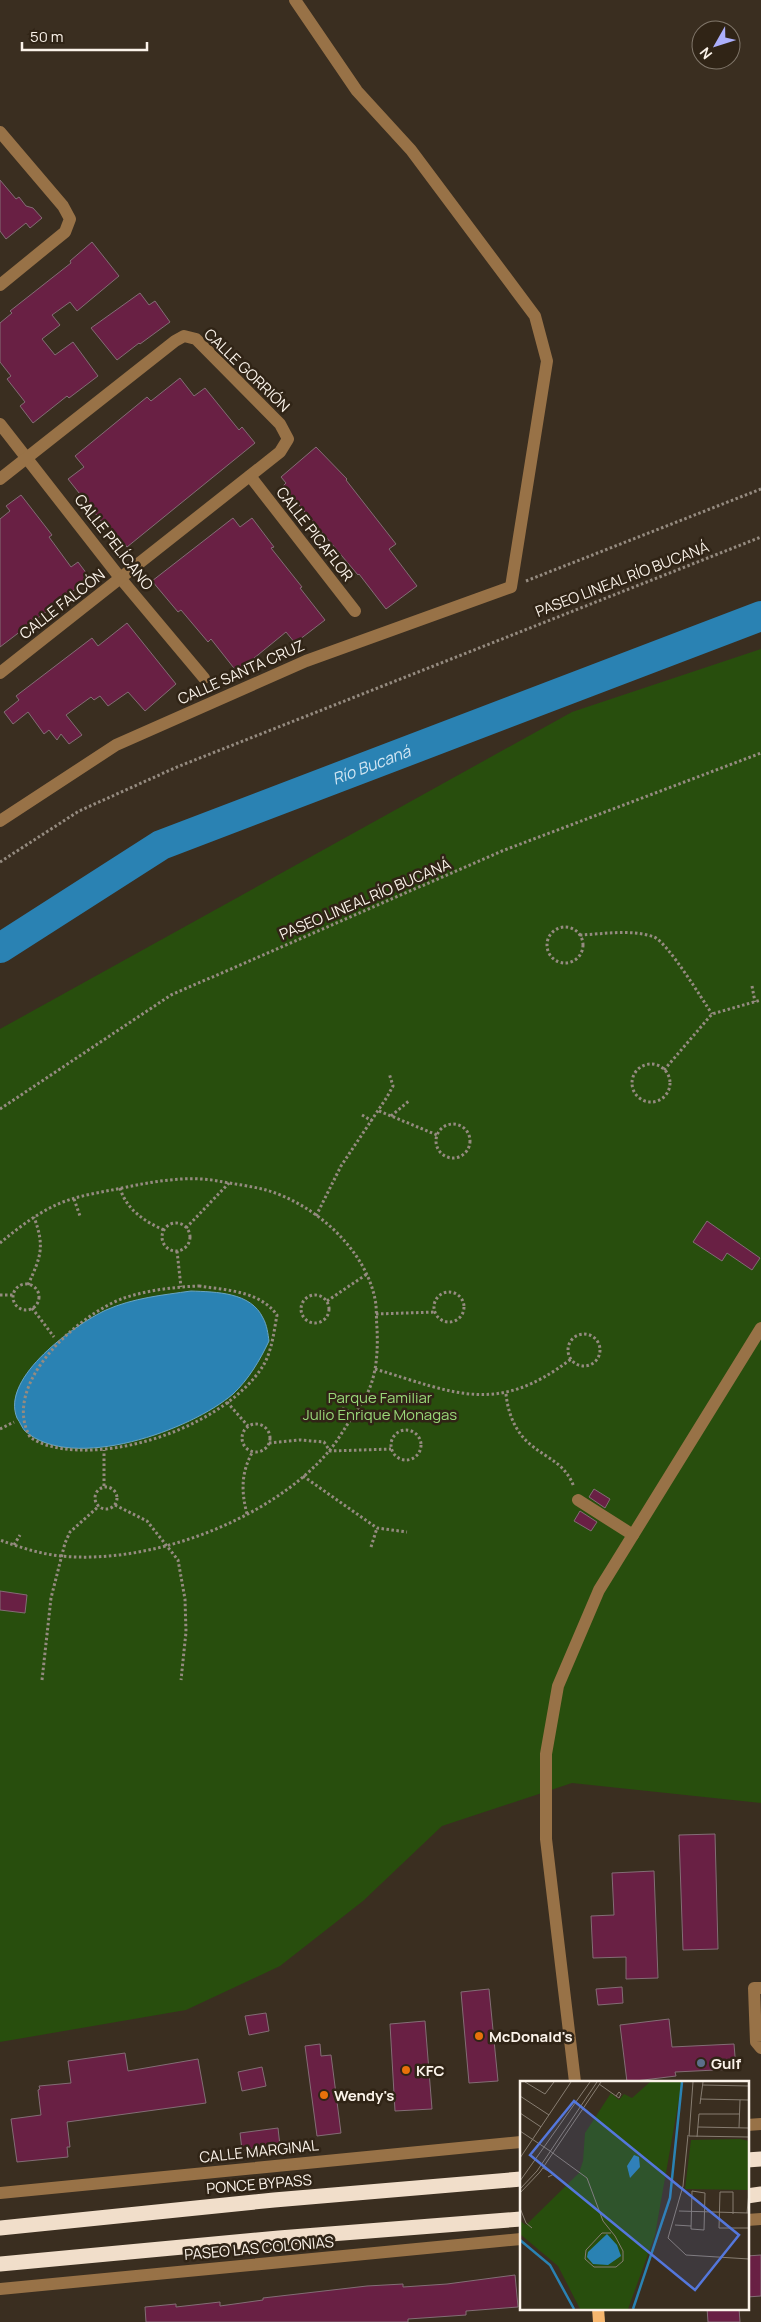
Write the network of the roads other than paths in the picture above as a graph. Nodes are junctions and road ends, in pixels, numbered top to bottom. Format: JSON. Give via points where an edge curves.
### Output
{"nodes":[{"id":1,"x":296,"y":0,"type":"edge"},
{"id":2,"x":0,"y":132,"type":"edge"},
{"id":3,"x":0,"y":284,"type":"edge"},
{"id":4,"x":0,"y":424,"type":"edge"},
{"id":5,"x":28,"y":457,"type":"junction"},
{"id":6,"x":250,"y":476,"type":"junction"},
{"id":7,"x":0,"y":479,"type":"edge"},
{"id":8,"x":121,"y":578,"type":"junction"},
{"id":9,"x":355,"y":611,"type":"dead end"},
{"id":10,"x":0,"y":673,"type":"edge"},
{"id":11,"x":204,"y":678,"type":"dead end"},
{"id":12,"x":0,"y":821,"type":"edge"},
{"id":13,"x":761,"y":1328,"type":"edge"},
{"id":14,"x":578,"y":1500,"type":"road end"},
{"id":15,"x":633,"y":1536,"type":"junction"},
{"id":16,"x":761,"y":1988,"type":"edge"},
{"id":17,"x":761,"y":2048,"type":"edge"},
{"id":18,"x":574,"y":2081,"type":"edge"},
{"id":19,"x":761,"y":2124,"type":"edge"},
{"id":20,"x":748,"y":2125,"type":"edge"},
{"id":21,"x":520,"y":2142,"type":"edge"},
{"id":22,"x":761,"y":2159,"type":"edge"},
{"id":23,"x":748,"y":2160,"type":"edge"},
{"id":24,"x":520,"y":2179,"type":"edge"},
{"id":25,"x":0,"y":2193,"type":"edge"},
{"id":26,"x":761,"y":2194,"type":"edge"},
{"id":27,"x":748,"y":2196,"type":"edge"},
{"id":28,"x":761,"y":2219,"type":"edge"},
{"id":29,"x":520,"y":2220,"type":"edge"},
{"id":30,"x":748,"y":2220,"type":"edge"},
{"id":31,"x":0,"y":2228,"type":"edge"},
{"id":32,"x":520,"y":2239,"type":"edge"},
{"id":33,"x":0,"y":2264,"type":"edge"},
{"id":34,"x":0,"y":2289,"type":"edge"}],
"edges":[{"from":1,"to":12,"type":"street","name":"CALLE SANTA CRUZ","via":[[357,90],[411,150],[535,316],[548,361],[511,587],[306,661],[116,745]]},
{"from":2,"to":3,"type":"street","via":[[63,206],[70,219],[65,232]]},
{"from":4,"to":5,"type":"street","name":"CALLE PELÍCANO"},
{"from":5,"to":6,"type":"street","name":"CALLE GORRIÓN","via":[[184,336],[196,339],[280,424],[288,439],[280,452]]},
{"from":5,"to":7,"type":"street"},
{"from":5,"to":8,"type":"street","name":"CALLE PELÍCANO"},
{"from":6,"to":8,"type":"street","name":"CALLE GORRIÓN"},
{"from":6,"to":9,"type":"street","name":"CALLE PICAFLOR"},
{"from":8,"to":10,"type":"street","name":"CALLE FALCÓN"},
{"from":8,"to":11,"type":"street","name":"CALLE PELÍCANO"},
{"from":13,"to":15,"type":"street"},
{"from":14,"to":15,"type":"street"},
{"from":15,"to":18,"type":"street","via":[[599,1590],[558,1686],[546,1754],[546,1839]]},
{"from":16,"to":17,"type":"street","via":[[754,1988],[756,2042]]},
{"from":19,"to":20,"type":"street"},
{"from":21,"to":25,"type":"street","name":"CALLE MARGINAL"},
{"from":22,"to":23,"type":"highway"},
{"from":24,"to":31,"type":"highway","name":"PONCE BYPASS"},
{"from":26,"to":27,"type":"highway"},
{"from":28,"to":30,"type":"street"},
{"from":29,"to":33,"type":"highway"},
{"from":32,"to":34,"type":"street","name":"PASEO LAS COLONIAS"}]}
